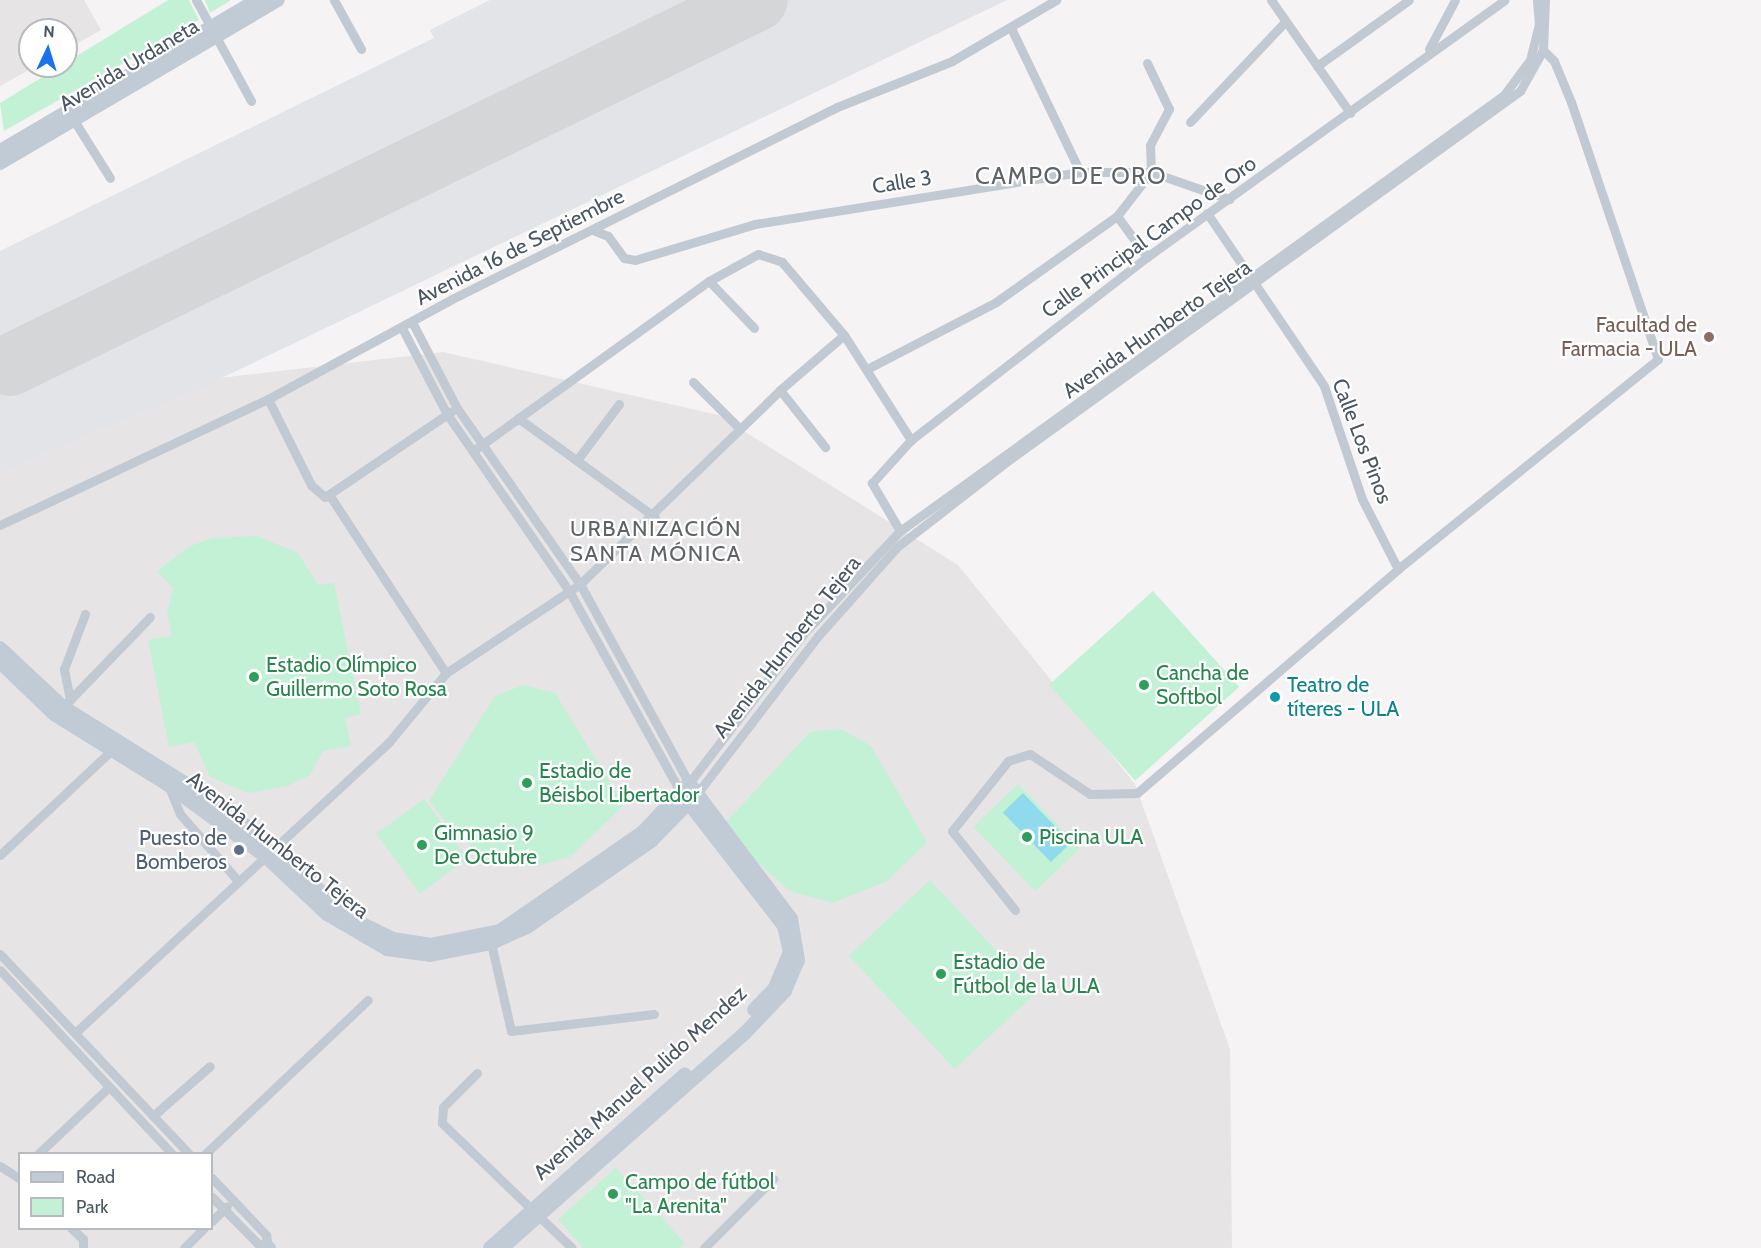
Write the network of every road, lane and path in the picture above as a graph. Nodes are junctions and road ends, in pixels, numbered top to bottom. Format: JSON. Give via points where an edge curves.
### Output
{"nodes":[{"id":1,"x":196,"y":0,"type":"edge"},
{"id":2,"x":257,"y":0,"type":"edge"},
{"id":3,"x":278,"y":0,"type":"edge"},
{"id":4,"x":334,"y":0,"type":"edge"},
{"id":5,"x":1056,"y":0,"type":"edge"},
{"id":6,"x":1271,"y":0,"type":"edge"},
{"id":7,"x":1409,"y":0,"type":"edge"},
{"id":8,"x":1455,"y":0,"type":"edge"},
{"id":9,"x":1504,"y":0,"type":"edge"},
{"id":10,"x":1537,"y":0,"type":"edge"},
{"id":11,"x":1545,"y":0,"type":"edge"},
{"id":12,"x":1285,"y":22,"type":"junction"},
{"id":13,"x":1011,"y":28,"type":"junction"},
{"id":14,"x":214,"y":32,"type":"junction"},
{"id":15,"x":361,"y":49,"type":"dead end"},
{"id":16,"x":1543,"y":50,"type":"junction"},
{"id":17,"x":1428,"y":51,"type":"junction"},
{"id":18,"x":1147,"y":63,"type":"dead end"},
{"id":19,"x":1317,"y":66,"type":"junction"},
{"id":20,"x":251,"y":101,"type":"dead end"},
{"id":21,"x":1350,"y":113,"type":"junction"},
{"id":22,"x":75,"y":122,"type":"junction"},
{"id":23,"x":1190,"y":122,"type":"dead end"},
{"id":24,"x":0,"y":151,"type":"edge"},
{"id":25,"x":0,"y":163,"type":"edge"},
{"id":26,"x":1080,"y":172,"type":"junction"},
{"id":27,"x":1151,"y":172,"type":"junction"},
{"id":28,"x":110,"y":178,"type":"dead end"},
{"id":29,"x":1229,"y":199,"type":"junction"},
{"id":30,"x":1207,"y":213,"type":"junction"},
{"id":31,"x":1117,"y":216,"type":"junction"},
{"id":32,"x":593,"y":230,"type":"junction"},
{"id":33,"x":1147,"y":257,"type":"junction"},
{"id":34,"x":709,"y":281,"type":"junction"},
{"id":35,"x":1250,"y":283,"type":"junction"},
{"id":36,"x":412,"y":322,"type":"junction"},
{"id":37,"x":402,"y":328,"type":"junction"},
{"id":38,"x":754,"y":328,"type":"dead end"},
{"id":39,"x":844,"y":335,"type":"junction"},
{"id":40,"x":867,"y":369,"type":"junction"},
{"id":41,"x":693,"y":382,"type":"dead end"},
{"id":42,"x":780,"y":390,"type":"junction"},
{"id":43,"x":268,"y":399,"type":"junction"},
{"id":44,"x":619,"y":404,"type":"dead end"},
{"id":45,"x":457,"y":408,"type":"junction"},
{"id":46,"x":447,"y":414,"type":"junction"},
{"id":47,"x":518,"y":418,"type":"junction"},
{"id":48,"x":740,"y":429,"type":"junction"},
{"id":49,"x":911,"y":440,"type":"junction"},
{"id":50,"x":825,"y":447,"type":"dead end"},
{"id":51,"x":477,"y":448,"type":"junction"},
{"id":52,"x":577,"y":460,"type":"junction"},
{"id":53,"x":330,"y":496,"type":"junction"},
{"id":54,"x":654,"y":517,"type":"junction"},
{"id":55,"x":0,"y":525,"type":"edge"},
{"id":56,"x":900,"y":531,"type":"junction"},
{"id":57,"x":1398,"y":569,"type":"junction"},
{"id":58,"x":580,"y":584,"type":"junction"},
{"id":59,"x":568,"y":591,"type":"junction"},
{"id":60,"x":85,"y":614,"type":"dead end"},
{"id":61,"x":150,"y":617,"type":"dead end"},
{"id":62,"x":0,"y":648,"type":"edge"},
{"id":63,"x":0,"y":662,"type":"edge"},
{"id":64,"x":446,"y":673,"type":"junction"},
{"id":65,"x":66,"y":704,"type":"junction"},
{"id":66,"x":115,"y":747,"type":"junction"},
{"id":67,"x":167,"y":784,"type":"junction"},
{"id":68,"x":688,"y":794,"type":"junction"},
{"id":69,"x":269,"y":851,"type":"junction"},
{"id":70,"x":0,"y":855,"type":"edge"},
{"id":71,"x":238,"y":881,"type":"junction"},
{"id":72,"x":1016,"y":910,"type":"dead end"},
{"id":73,"x":491,"y":943,"type":"junction"},
{"id":74,"x":0,"y":954,"type":"edge"},
{"id":75,"x":0,"y":970,"type":"edge"},
{"id":76,"x":368,"y":1000,"type":"dead end"},
{"id":77,"x":654,"y":1014,"type":"dead end"},
{"id":78,"x":76,"y":1032,"type":"junction"},
{"id":79,"x":210,"y":1066,"type":"dead end"},
{"id":80,"x":477,"y":1073,"type":"dead end"},
{"id":81,"x":109,"y":1087,"type":"junction"},
{"id":82,"x":154,"y":1114,"type":"junction"},
{"id":83,"x":41,"y":1152,"type":"edge"},
{"id":84,"x":170,"y":1152,"type":"edge"},
{"id":85,"x":187,"y":1152,"type":"edge"},
{"id":86,"x":207,"y":1152,"type":"edge"},
{"id":87,"x":0,"y":1166,"type":"edge"},
{"id":88,"x":18,"y":1175,"type":"edge"},
{"id":89,"x":213,"y":1179,"type":"edge"},
{"id":90,"x":773,"y":1179,"type":"dead end"},
{"id":91,"x":213,"y":1198,"type":"edge"},
{"id":92,"x":232,"y":1201,"type":"junction"},
{"id":93,"x":223,"y":1210,"type":"junction"},
{"id":94,"x":536,"y":1212,"type":"junction"},
{"id":95,"x":213,"y":1220,"type":"edge"},
{"id":96,"x":73,"y":1230,"type":"edge"},
{"id":97,"x":202,"y":1230,"type":"edge"},
{"id":98,"x":83,"y":1248,"type":"edge"},
{"id":99,"x":184,"y":1248,"type":"edge"},
{"id":100,"x":268,"y":1248,"type":"edge"},
{"id":101,"x":490,"y":1248,"type":"edge"},
{"id":102,"x":502,"y":1248,"type":"edge"},
{"id":103,"x":572,"y":1248,"type":"edge"},
{"id":104,"x":704,"y":1248,"type":"edge"}],
"edges":[{"from":1,"to":14,"type":"street"},
{"from":2,"to":14,"type":"street","name":"Avenida Urdaneta"},
{"from":3,"to":14,"type":"street","name":"Avenida Urdaneta"},
{"from":4,"to":15,"type":"street"},
{"from":5,"to":13,"type":"street","name":"Avenida 16 de Septiembre"},
{"from":6,"to":12,"type":"street"},
{"from":7,"to":19,"type":"street"},
{"from":8,"to":17,"type":"street"},
{"from":9,"to":17,"type":"street","name":"Calle Principal Campo de Oro"},
{"from":10,"to":35,"type":"street","name":"Avenida Humberto Tejera","via":[[1539,24],[1530,60],[1504,95]]},
{"from":11,"to":16,"type":"street","name":"Avenida Humberto Tejera"},
{"from":12,"to":19,"type":"street"},
{"from":12,"to":23,"type":"street"},
{"from":13,"to":26,"type":"street"},
{"from":13,"to":32,"type":"street","name":"Avenida 16 de Septiembre","via":[[952,61],[837,107]]},
{"from":14,"to":20,"type":"street"},
{"from":14,"to":22,"type":"street","name":"Avenida Urdaneta"},
{"from":14,"to":24,"type":"street","name":"Avenida Urdaneta"},
{"from":16,"to":35,"type":"street","name":"Avenida Humberto Tejera","via":[[1533,75],[1506,104]]},
{"from":16,"to":57,"type":"street","via":[[1554,61],[1571,102],[1658,359]]},
{"from":17,"to":21,"type":"street","name":"Calle Principal Campo de Oro"},
{"from":18,"to":27,"type":"street","via":[[1169,109],[1150,145]]},
{"from":19,"to":21,"type":"street"},
{"from":21,"to":29,"type":"street","name":"Calle Principal Campo de Oro"},
{"from":22,"to":25,"type":"street","name":"Avenida Urdaneta"},
{"from":22,"to":28,"type":"street"},
{"from":26,"to":27,"type":"street","name":"Calle 3"},
{"from":26,"to":32,"type":"street","name":"Calle 3","via":[[755,224],[635,260],[624,258],[608,236]]},
{"from":27,"to":29,"type":"street","name":"Calle 3"},
{"from":27,"to":31,"type":"street"},
{"from":29,"to":30,"type":"street","name":"Calle Principal Campo de Oro"},
{"from":30,"to":33,"type":"street","name":"Calle Principal Campo de Oro"},
{"from":30,"to":35,"type":"street","name":"Calle Los Pinos"},
{"from":31,"to":33,"type":"street"},
{"from":31,"to":40,"type":"street","via":[[996,302]]},
{"from":32,"to":36,"type":"street","name":"Avenida 16 de Septiembre"},
{"from":33,"to":49,"type":"street","name":"Calle Principal Campo de Oro"},
{"from":34,"to":38,"type":"street"},
{"from":34,"to":39,"type":"street","via":[[748,257],[771,255]]},
{"from":34,"to":47,"type":"street"},
{"from":35,"to":56,"type":"street","name":"Avenida Humberto Tejera"},
{"from":35,"to":57,"type":"street","name":"Calle Los Pinos","via":[[1324,386],[1362,498]]},
{"from":35,"to":68,"type":"street","name":"Avenida Humberto Tejera","via":[[897,547]]},
{"from":36,"to":37,"type":"street","name":"Avenida 16 de Septiembre"},
{"from":36,"to":45,"type":"street"},
{"from":37,"to":43,"type":"street","name":"Avenida 16 de Septiembre"},
{"from":37,"to":46,"type":"street","name":"Avenida Manuel Pulido Mendez"},
{"from":39,"to":40,"type":"street"},
{"from":39,"to":42,"type":"street"},
{"from":40,"to":49,"type":"street"},
{"from":41,"to":48,"type":"street"},
{"from":42,"to":48,"type":"street"},
{"from":42,"to":50,"type":"street"},
{"from":43,"to":53,"type":"street","via":[[311,485],[318,495]]},
{"from":43,"to":55,"type":"street","name":"Avenida 16 de Septiembre"},
{"from":44,"to":52,"type":"street"},
{"from":45,"to":46,"type":"street"},
{"from":45,"to":51,"type":"street"},
{"from":46,"to":51,"type":"street","name":"Avenida Manuel Pulido Mendez"},
{"from":46,"to":53,"type":"street"},
{"from":47,"to":51,"type":"street"},
{"from":47,"to":52,"type":"street"},
{"from":48,"to":54,"type":"street"},
{"from":49,"to":56,"type":"street","name":"Calle Principal Campo de Oro","via":[[872,483]]},
{"from":51,"to":58,"type":"street"},
{"from":51,"to":59,"type":"street","name":"Avenida Manuel Pulido Mendez"},
{"from":52,"to":54,"type":"street"},
{"from":53,"to":64,"type":"street"},
{"from":54,"to":58,"type":"street"},
{"from":56,"to":68,"type":"street","name":"Avenida Humberto Tejera","via":[[806,632]]},
{"from":57,"to":72,"type":"street","via":[[1137,793],[1090,794],[1030,754],[1008,761],[952,831]]},
{"from":58,"to":59,"type":"street"},
{"from":58,"to":68,"type":"street"},
{"from":59,"to":64,"type":"street"},
{"from":59,"to":68,"type":"street","name":"Avenida Manuel Pulido Mendez"},
{"from":60,"to":65,"type":"street","via":[[64,669]]},
{"from":61,"to":65,"type":"street"},
{"from":62,"to":65,"type":"street","name":"Avenida Humberto Tejera"},
{"from":63,"to":66,"type":"street","name":"Avenida Humberto Tejera","via":[[54,714]]},
{"from":64,"to":69,"type":"street","via":[[389,742]]},
{"from":65,"to":66,"type":"street","name":"Avenida Humberto Tejera"},
{"from":66,"to":67,"type":"street","name":"Avenida Humberto Tejera"},
{"from":66,"to":69,"type":"street","name":"Avenida Humberto Tejera"},
{"from":66,"to":70,"type":"street"},
{"from":67,"to":69,"type":"street","name":"Avenida Humberto Tejera"},
{"from":67,"to":71,"type":"street","via":[[180,814]]},
{"from":68,"to":69,"type":"street","name":"Avenida Humberto Tejera","via":[[644,832],[500,931],[430,945],[393,939],[346,916]]},
{"from":68,"to":73,"type":"street","name":"Avenida Humberto Tejera","via":[[651,841],[527,927]]},
{"from":68,"to":94,"type":"street","name":"Avenida Manuel Pulido Mendez","via":[[784,926],[790,952],[775,988],[738,1027]]},
{"from":69,"to":71,"type":"street"},
{"from":69,"to":73,"type":"street","name":"Avenida Humberto Tejera","via":[[327,914],[387,949],[430,956]]},
{"from":71,"to":78,"type":"street"},
{"from":73,"to":77,"type":"street","via":[[511,1031]]},
{"from":74,"to":78,"type":"street"},
{"from":75,"to":81,"type":"street"},
{"from":76,"to":86,"type":"street"},
{"from":78,"to":82,"type":"street"},
{"from":79,"to":82,"type":"street"},
{"from":80,"to":94,"type":"street","via":[[443,1107],[442,1123]]},
{"from":81,"to":83,"type":"street"},
{"from":81,"to":84,"type":"street"},
{"from":82,"to":85,"type":"street"},
{"from":87,"to":88,"type":"street"},
{"from":89,"to":92,"type":"street"},
{"from":90,"to":104,"type":"street"},
{"from":91,"to":93,"type":"street"},
{"from":92,"to":93,"type":"street"},
{"from":92,"to":100,"type":"street","via":[[266,1236]]},
{"from":93,"to":95,"type":"street"},
{"from":93,"to":100,"type":"street"},
{"from":94,"to":101,"type":"street","name":"Avenida Manuel Pulido Mendez"},
{"from":94,"to":102,"type":"street"},
{"from":94,"to":103,"type":"street"},
{"from":96,"to":98,"type":"street","via":[[83,1239]]},
{"from":97,"to":99,"type":"street"}]}
